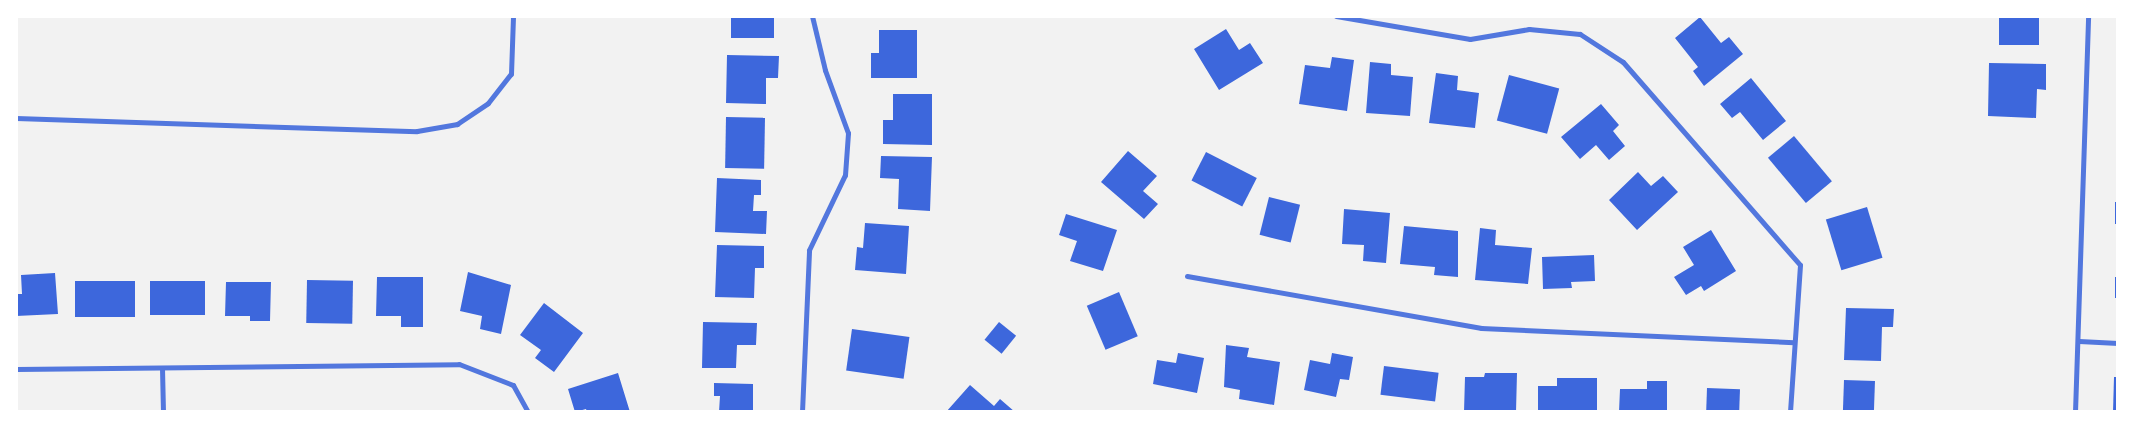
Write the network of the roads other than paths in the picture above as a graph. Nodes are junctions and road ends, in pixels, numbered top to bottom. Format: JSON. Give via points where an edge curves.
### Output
{"nodes":[{"id":1,"x":512,"y":16,"type":"edge"},
{"id":2,"x":812,"y":16,"type":"edge"},
{"id":3,"x":1336,"y":16,"type":"edge"},
{"id":4,"x":2088,"y":16,"type":"edge"},
{"id":5,"x":16,"y":118,"type":"edge"},
{"id":6,"x":1187,"y":276,"type":"dead end"},
{"id":7,"x":2079,"y":341,"type":"junction"},
{"id":8,"x":1794,"y":342,"type":"junction"},
{"id":9,"x":2118,"y":342,"type":"edge"},
{"id":10,"x":162,"y":368,"type":"junction"},
{"id":11,"x":16,"y":369,"type":"edge"},
{"id":12,"x":163,"y":412,"type":"edge"},
{"id":13,"x":528,"y":412,"type":"edge"},
{"id":14,"x":802,"y":412,"type":"edge"},
{"id":15,"x":1790,"y":412,"type":"edge"},
{"id":16,"x":2076,"y":412,"type":"edge"}],
"edges":[{"from":1,"to":5,"type":"street","via":[[511,74],[488,103],[457,124],[417,131]]},
{"from":2,"to":14,"type":"street","via":[[825,70],[848,133],[845,175],[809,250]]},
{"from":3,"to":8,"type":"street","via":[[1470,39],[1529,28],[1580,34],[1623,62],[1800,265]]},
{"from":4,"to":7,"type":"street"},
{"from":6,"to":8,"type":"street","via":[[1481,328]]},
{"from":7,"to":9,"type":"street"},
{"from":7,"to":16,"type":"street"},
{"from":8,"to":15,"type":"street"},
{"from":10,"to":11,"type":"street"},
{"from":10,"to":12,"type":"street"},
{"from":10,"to":13,"type":"street","via":[[459,364],[513,385]]}]}
